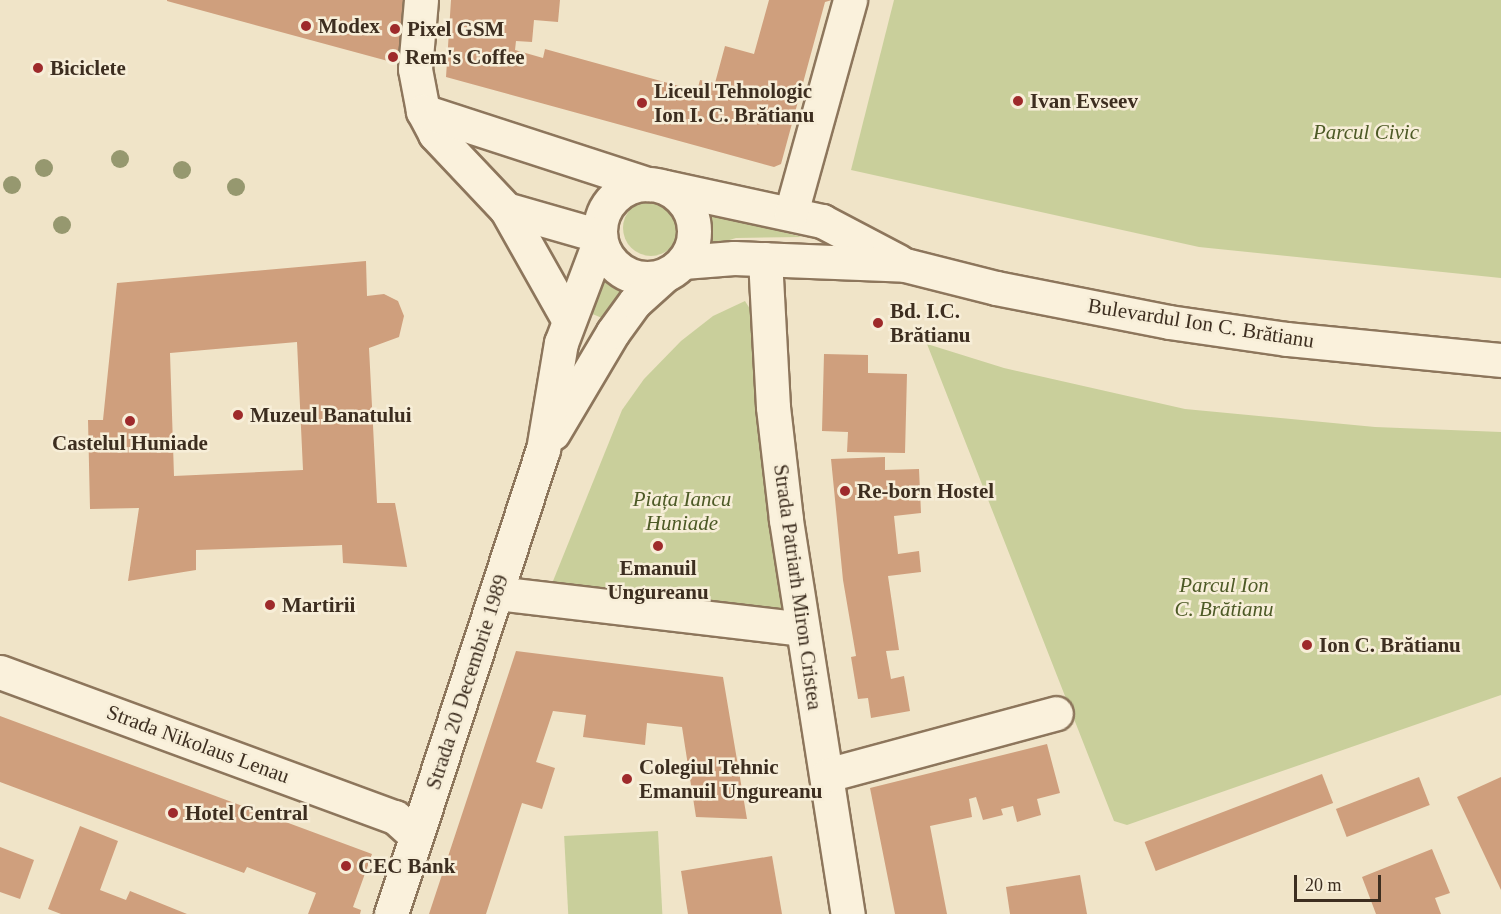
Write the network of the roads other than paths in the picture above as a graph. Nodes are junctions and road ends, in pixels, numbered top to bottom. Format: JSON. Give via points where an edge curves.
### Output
{"nodes":[{"id":1,"x":421,"y":0,"type":"edge"},
{"id":2,"x":850,"y":0,"type":"edge"},
{"id":3,"x":423,"y":111,"type":"junction"},
{"id":4,"x":656,"y":186,"type":"junction"},
{"id":5,"x":506,"y":209,"type":"junction"},
{"id":6,"x":791,"y":213,"type":"junction"},
{"id":7,"x":600,"y":238,"type":"junction"},
{"id":8,"x":765,"y":259,"type":"junction"},
{"id":9,"x":905,"y":265,"type":"junction"},
{"id":10,"x":674,"y":269,"type":"junction"},
{"id":11,"x":568,"y":319,"type":"junction"},
{"id":12,"x":1501,"y":360,"type":"edge"},
{"id":13,"x":543,"y":450,"type":"junction"},
{"id":14,"x":497,"y":593,"type":"junction"},
{"id":15,"x":802,"y":629,"type":"junction"},
{"id":16,"x":0,"y":672,"type":"edge"},
{"id":17,"x":1056,"y":713,"type":"dead end"},
{"id":18,"x":827,"y":775,"type":"junction"},
{"id":19,"x":412,"y":823,"type":"junction"},
{"id":20,"x":391,"y":914,"type":"edge"},
{"id":21,"x":848,"y":914,"type":"edge"}],
"edges":[{"from":1,"to":3,"type":"street","via":[[415,69]]},
{"from":2,"to":6,"type":"street"},
{"from":3,"to":4,"type":"street"},
{"from":3,"to":5,"type":"street","via":[[435,134]]},
{"from":4,"to":6,"type":"street","name":"Bulevardul Ion C. Brătianu"},
{"from":4,"to":7,"type":"street","via":[[618,194],[604,213]]},
{"from":4,"to":10,"type":"street","via":[[687,206],[693,220],[691,250]]},
{"from":5,"to":7,"type":"street"},
{"from":5,"to":11,"type":"street"},
{"from":6,"to":9,"type":"street","name":"Bulevardul Ion C. Brătianu","via":[[822,221]]},
{"from":7,"to":10,"type":"street","via":[[606,256],[624,273],[648,279]]},
{"from":7,"to":11,"type":"street","name":"Strada 20 Decembrie 1989"},
{"from":8,"to":9,"type":"street","name":"Bulevardul Ion C. Brătianu"},
{"from":8,"to":10,"type":"street","name":"Bulevardul Ion C. Brătianu"},
{"from":8,"to":15,"type":"street","name":"Strada Patriarh Miron Cristea","via":[[773,407]]},
{"from":9,"to":12,"type":"street","name":"Bulevardul Ion C. Brătianu","via":[[996,288],[1169,322],[1287,339]]},
{"from":10,"to":13,"type":"street","name":"Strada 20 Decembrie 1989","via":[[635,302],[613,332]]},
{"from":11,"to":13,"type":"street","name":"Strada 20 Decembrie 1989"},
{"from":13,"to":14,"type":"street","name":"Strada 20 Decembrie 1989"},
{"from":14,"to":15,"type":"street"},
{"from":14,"to":19,"type":"street","name":"Strada 20 Decembrie 1989"},
{"from":15,"to":18,"type":"street","name":"Strada Patriarh Miron Cristea"},
{"from":16,"to":19,"type":"street","name":"Strada Nikolaus Lenau"},
{"from":17,"to":18,"type":"street"},
{"from":18,"to":21,"type":"street","name":"Strada Patriarh Miron Cristea"},
{"from":19,"to":20,"type":"street","name":"Strada 20 Decembrie 1989"}]}
